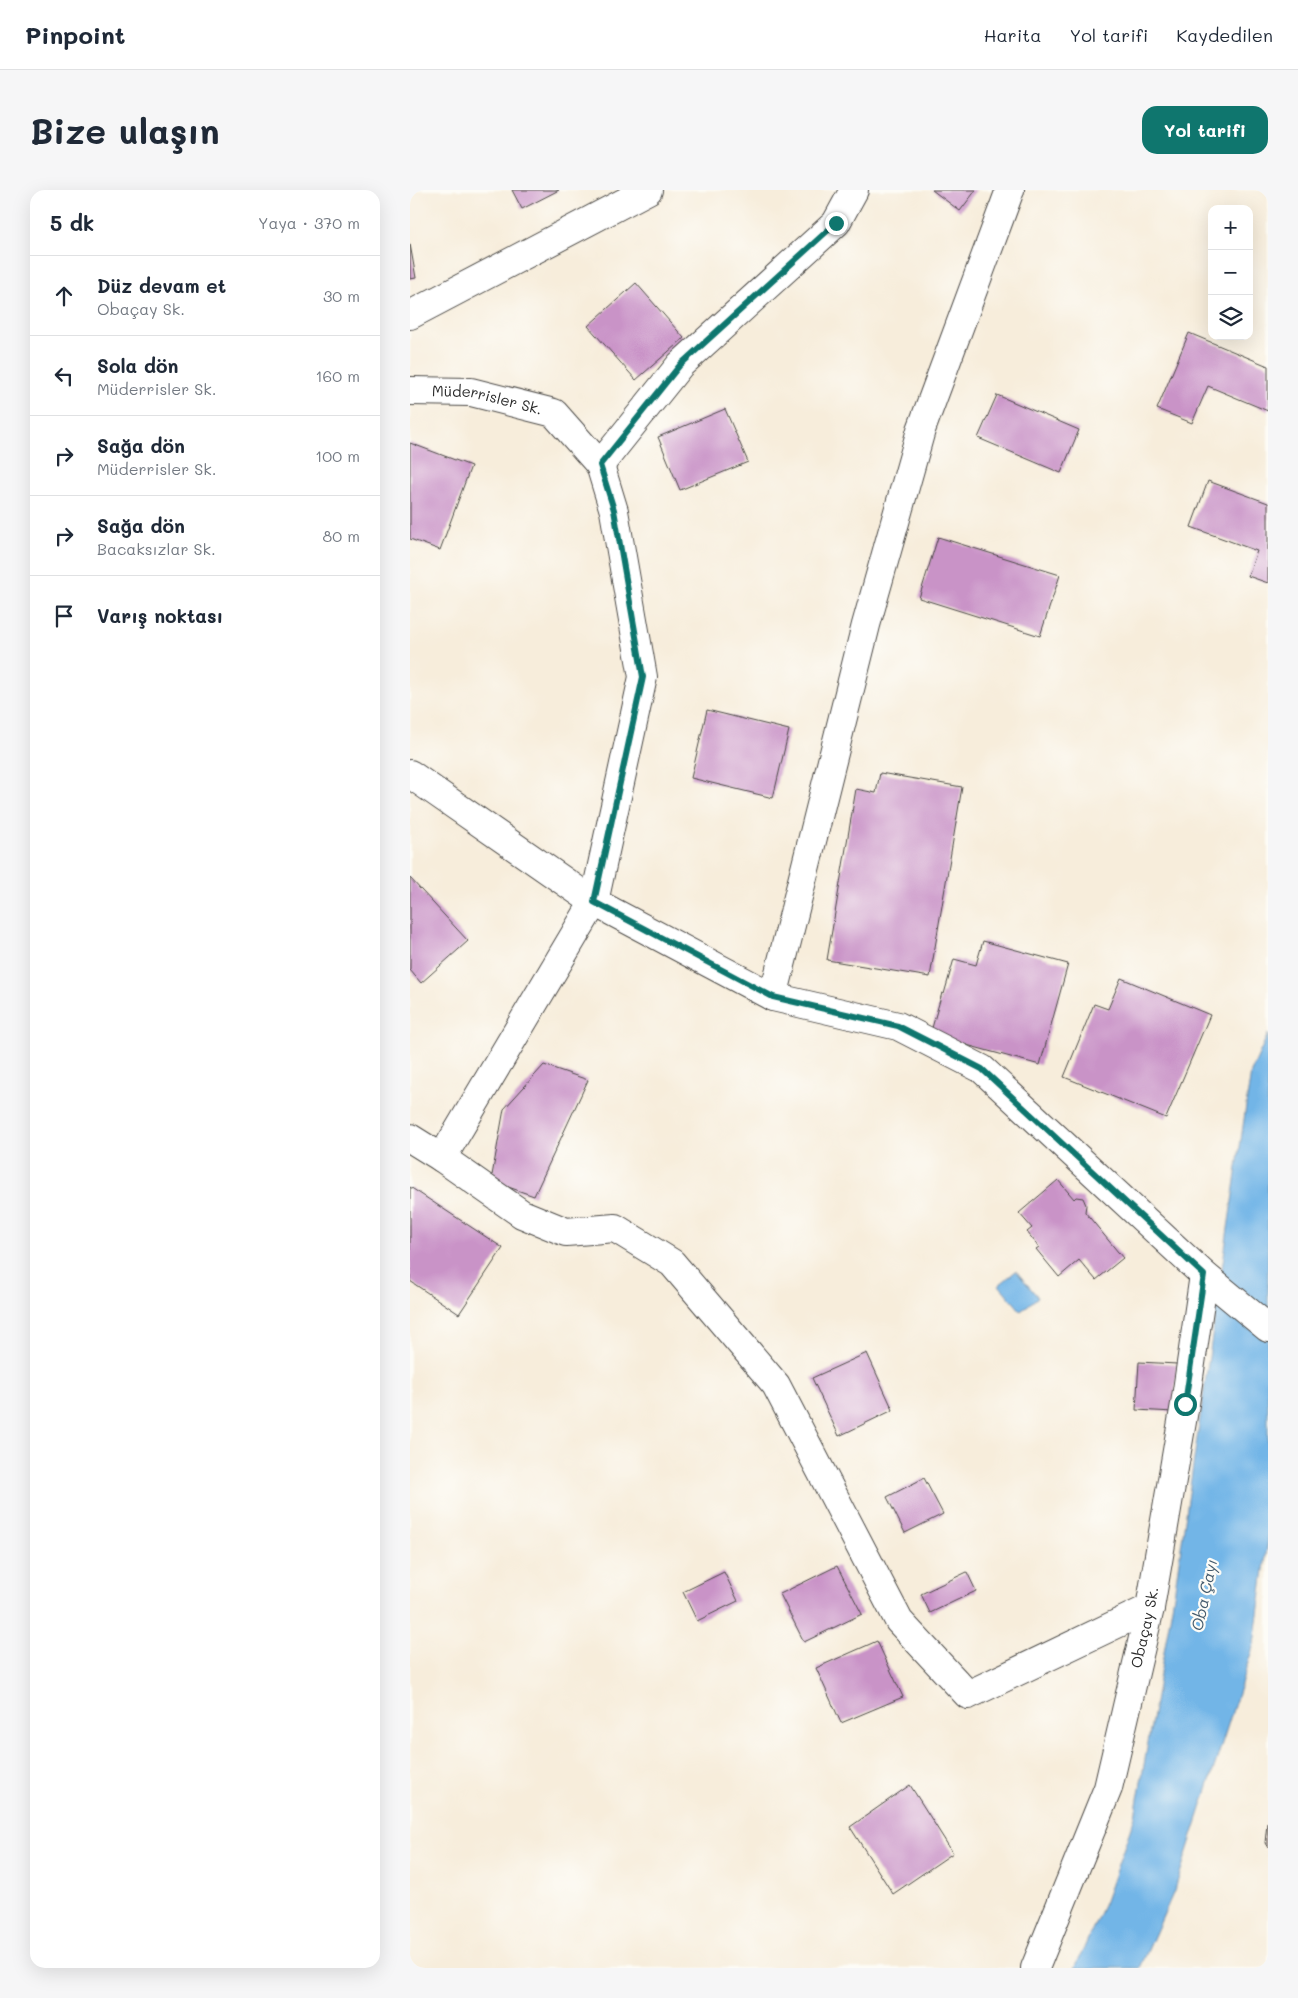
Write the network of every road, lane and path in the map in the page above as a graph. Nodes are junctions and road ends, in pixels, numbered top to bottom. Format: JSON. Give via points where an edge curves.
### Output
{"nodes":[{"id":1,"x":648,"y":190,"type":"edge"},
{"id":2,"x":854,"y":190,"type":"edge"},
{"id":3,"x":1010,"y":190,"type":"edge"},
{"id":4,"x":410,"y":315,"type":"edge"},
{"id":5,"x":410,"y":391,"type":"edge"},
{"id":6,"x":600,"y":465,"type":"junction"},
{"id":7,"x":410,"y":774,"type":"edge"},
{"id":8,"x":594,"y":902,"type":"junction"},
{"id":9,"x":773,"y":997,"type":"junction"},
{"id":10,"x":410,"y":1138,"type":"edge"},
{"id":11,"x":442,"y":1158,"type":"junction"},
{"id":12,"x":1204,"y":1275,"type":"junction"},
{"id":13,"x":1268,"y":1328,"type":"edge"},
{"id":14,"x":1150,"y":1608,"type":"junction"},
{"id":15,"x":1035,"y":1968,"type":"edge"}],
"edges":[{"from":1,"to":4,"type":"street"},
{"from":2,"to":6,"type":"street","via":[[836,223],[680,365]]},
{"from":3,"to":9,"type":"street","via":[[921,430],[866,625]]},
{"from":5,"to":6,"type":"street","name":"Müderrisler Sk.","via":[[471,392],[554,413]]},
{"from":6,"to":8,"type":"street","name":"Müderrisler Sk.","via":[[614,510],[643,677]]},
{"from":7,"to":8,"type":"street"},
{"from":8,"to":9,"type":"street"},
{"from":8,"to":11,"type":"street","name":"Müderrisler Sk."},
{"from":9,"to":12,"type":"street","via":[[898,1026],[982,1069]]},
{"from":10,"to":11,"type":"street"},
{"from":11,"to":14,"type":"street","via":[[522,1214],[566,1232],[615,1228],[672,1263],[776,1385],[898,1621],[968,1695]]},
{"from":12,"to":13,"type":"street"},
{"from":12,"to":14,"type":"street","name":"Obaçay Sk."},
{"from":14,"to":15,"type":"street","name":"Obaçay Sk.","via":[[1108,1788]]}]}
